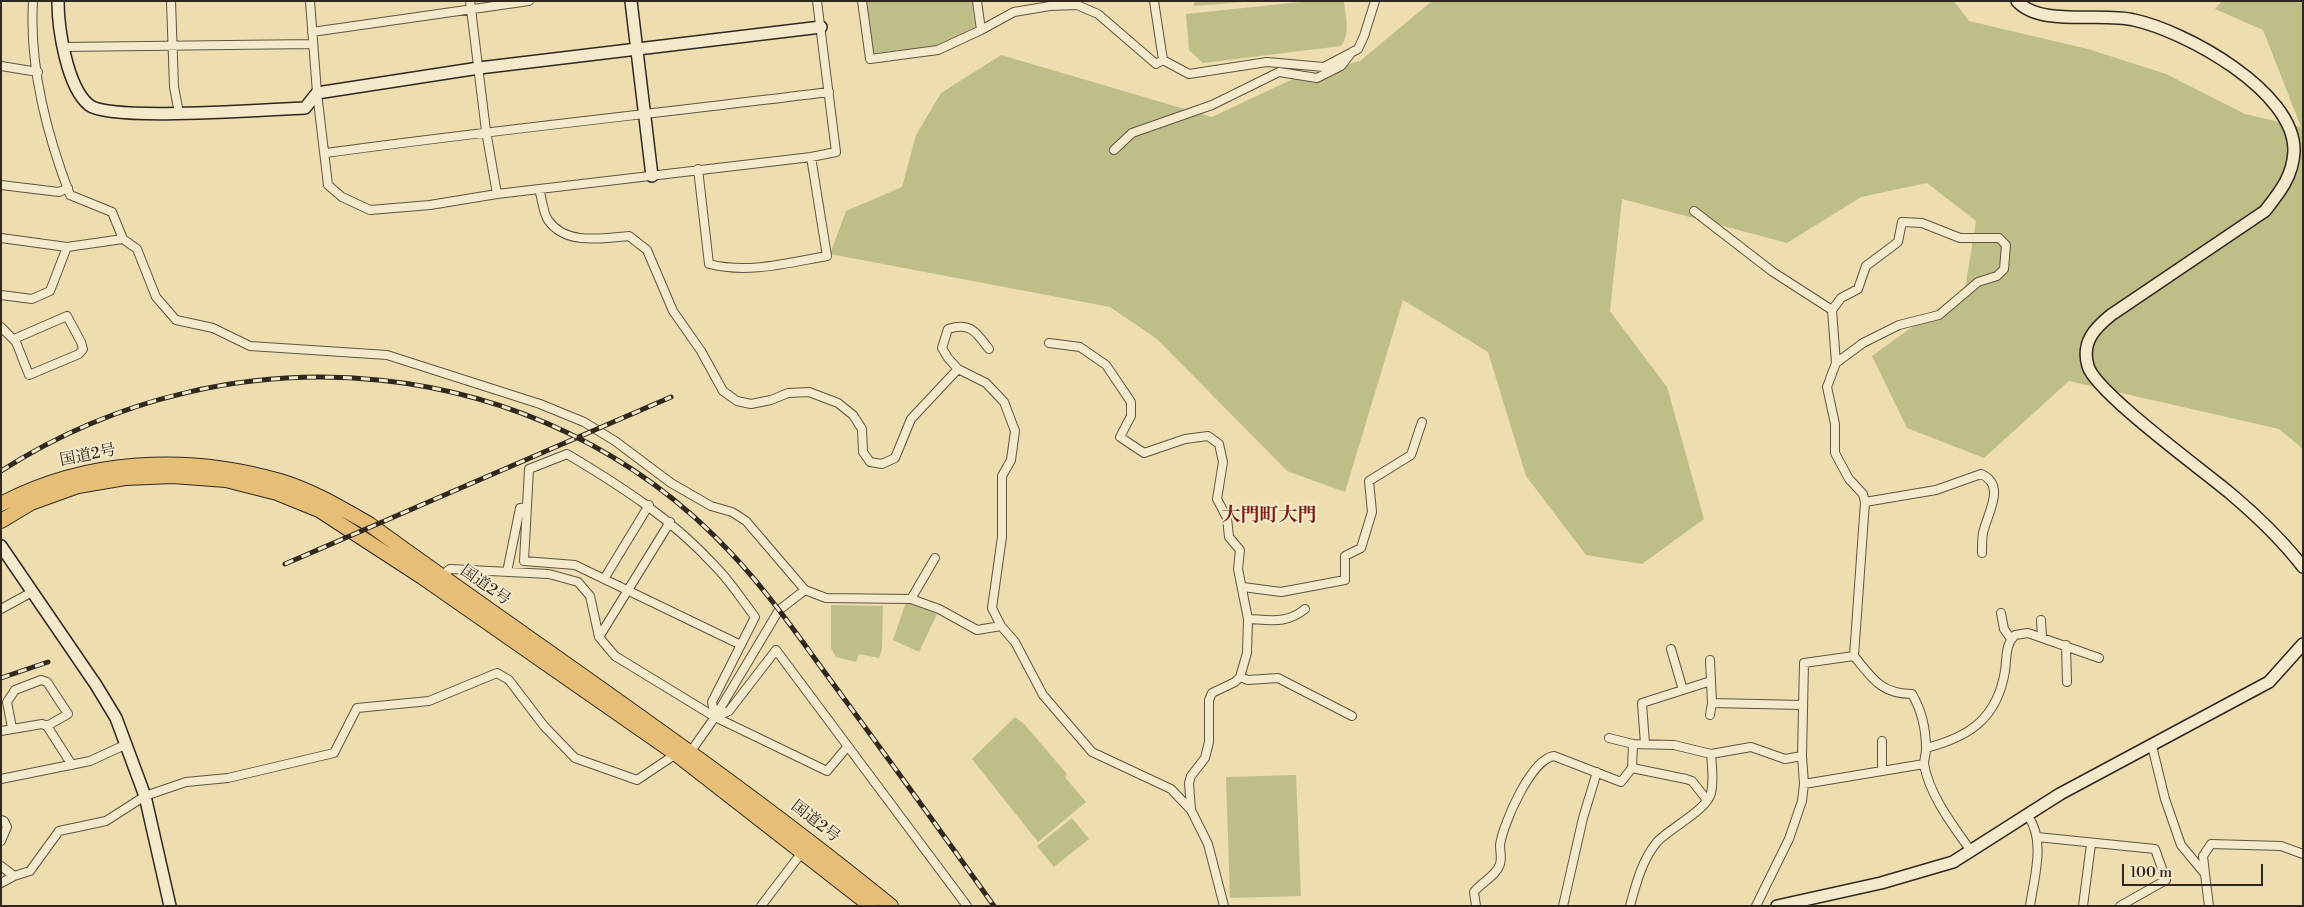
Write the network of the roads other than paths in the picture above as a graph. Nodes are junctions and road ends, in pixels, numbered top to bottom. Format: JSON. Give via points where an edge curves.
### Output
{"nodes":[{"id":1,"x":33,"y":1,"type":"edge"},
{"id":2,"x":58,"y":1,"type":"edge"},
{"id":3,"x":172,"y":1,"type":"edge"},
{"id":4,"x":310,"y":1,"type":"edge"},
{"id":5,"x":529,"y":1,"type":"edge"},
{"id":6,"x":631,"y":1,"type":"edge"},
{"id":7,"x":817,"y":1,"type":"edge"},
{"id":8,"x":862,"y":1,"type":"edge"},
{"id":9,"x":978,"y":1,"type":"edge"},
{"id":10,"x":1154,"y":1,"type":"edge"},
{"id":11,"x":1375,"y":1,"type":"edge"},
{"id":12,"x":2017,"y":1,"type":"edge"},
{"id":13,"x":471,"y":5,"type":"edge"},
{"id":14,"x":821,"y":27,"type":"junction"},
{"id":15,"x":981,"y":30,"type":"junction"},
{"id":16,"x":312,"y":32,"type":"junction"},
{"id":17,"x":313,"y":44,"type":"junction"},
{"id":18,"x":173,"y":45,"type":"junction"},
{"id":19,"x":63,"y":47,"type":"junction"},
{"id":20,"x":638,"y":50,"type":"junction"},
{"id":21,"x":1352,"y":52,"type":"junction"},
{"id":22,"x":1164,"y":60,"type":"junction"},
{"id":23,"x":1,"y":66,"type":"edge"},
{"id":24,"x":479,"y":68,"type":"junction"},
{"id":25,"x":38,"y":72,"type":"junction"},
{"id":26,"x":829,"y":92,"type":"junction"},
{"id":27,"x":317,"y":93,"type":"junction"},
{"id":28,"x":179,"y":113,"type":"junction"},
{"id":29,"x":645,"y":115,"type":"junction"},
{"id":30,"x":486,"y":131,"type":"junction"},
{"id":31,"x":1114,"y":150,"type":"dead end"},
{"id":32,"x":326,"y":153,"type":"junction"},
{"id":33,"x":811,"y":157,"type":"junction"},
{"id":34,"x":698,"y":169,"type":"junction"},
{"id":35,"x":652,"y":176,"type":"junction"},
{"id":36,"x":1,"y":185,"type":"edge"},
{"id":37,"x":68,"y":188,"type":"junction"},
{"id":38,"x":539,"y":189,"type":"junction"},
{"id":39,"x":498,"y":194,"type":"junction"},
{"id":40,"x":1694,"y":211,"type":"dead end"},
{"id":41,"x":1,"y":238,"type":"edge"},
{"id":42,"x":123,"y":240,"type":"junction"},
{"id":43,"x":67,"y":247,"type":"junction"},
{"id":44,"x":1,"y":295,"type":"edge"},
{"id":45,"x":1832,"y":310,"type":"junction"},
{"id":46,"x":1,"y":327,"type":"edge"},
{"id":47,"x":14,"y":339,"type":"junction"},
{"id":48,"x":1049,"y":343,"type":"dead end"},
{"id":49,"x":989,"y":349,"type":"dead end"},
{"id":50,"x":1836,"y":363,"type":"junction"},
{"id":51,"x":958,"y":369,"type":"junction"},
{"id":52,"x":1422,"y":422,"type":"dead end"},
{"id":53,"x":1865,"y":502,"type":"junction"},
{"id":54,"x":1,"y":504,"type":"edge"},
{"id":55,"x":649,"y":505,"type":"junction"},
{"id":56,"x":527,"y":507,"type":"junction"},
{"id":57,"x":1,"y":521,"type":"edge"},
{"id":58,"x":670,"y":522,"type":"junction"},
{"id":59,"x":2,"y":547,"type":"edge"},
{"id":60,"x":1982,"y":552,"type":"dead end"},
{"id":61,"x":934,"y":558,"type":"dead end"},
{"id":62,"x":2303,"y":567,"type":"edge"},
{"id":63,"x":507,"y":572,"type":"junction"},
{"id":64,"x":441,"y":576,"type":"junction"},
{"id":65,"x":604,"y":579,"type":"junction"},
{"id":66,"x":1243,"y":587,"type":"junction"},
{"id":67,"x":805,"y":590,"type":"junction"},
{"id":68,"x":629,"y":591,"type":"junction"},
{"id":69,"x":32,"y":592,"type":"junction"},
{"id":70,"x":911,"y":599,"type":"junction"},
{"id":71,"x":1,"y":609,"type":"edge"},
{"id":72,"x":1305,"y":609,"type":"dead end"},
{"id":73,"x":2002,"y":613,"type":"dead end"},
{"id":74,"x":1248,"y":619,"type":"junction"},
{"id":75,"x":2041,"y":620,"type":"dead end"},
{"id":76,"x":1001,"y":626,"type":"junction"},
{"id":77,"x":598,"y":637,"type":"junction"},
{"id":78,"x":2042,"y":637,"type":"junction"},
{"id":79,"x":2011,"y":639,"type":"junction"},
{"id":80,"x":2303,"y":644,"type":"edge"},
{"id":81,"x":741,"y":645,"type":"junction"},
{"id":82,"x":2066,"y":645,"type":"junction"},
{"id":83,"x":1670,"y":649,"type":"dead end"},
{"id":84,"x":1854,"y":656,"type":"junction"},
{"id":85,"x":2099,"y":658,"type":"dead end"},
{"id":86,"x":1710,"y":660,"type":"dead end"},
{"id":87,"x":1240,"y":676,"type":"junction"},
{"id":88,"x":1711,"y":681,"type":"junction"},
{"id":89,"x":2067,"y":682,"type":"dead end"},
{"id":90,"x":1683,"y":690,"type":"junction"},
{"id":91,"x":1712,"y":703,"type":"junction"},
{"id":92,"x":1802,"y":705,"type":"junction"},
{"id":93,"x":1710,"y":715,"type":"dead end"},
{"id":94,"x":1352,"y":716,"type":"dead end"},
{"id":95,"x":715,"y":717,"type":"junction"},
{"id":96,"x":47,"y":726,"type":"junction"},
{"id":97,"x":12,"y":728,"type":"junction"},
{"id":98,"x":1,"y":730,"type":"edge"},
{"id":99,"x":1609,"y":738,"type":"dead end"},
{"id":100,"x":1882,"y":741,"type":"dead end"},
{"id":101,"x":127,"y":744,"type":"junction"},
{"id":102,"x":1633,"y":744,"type":"junction"},
{"id":103,"x":1645,"y":744,"type":"junction"},
{"id":104,"x":848,"y":746,"type":"junction"},
{"id":105,"x":2152,"y":746,"type":"junction"},
{"id":106,"x":1926,"y":748,"type":"junction"},
{"id":107,"x":691,"y":751,"type":"junction"},
{"id":108,"x":676,"y":754,"type":"junction"},
{"id":109,"x":1712,"y":754,"type":"junction"},
{"id":110,"x":1802,"y":756,"type":"junction"},
{"id":111,"x":1924,"y":764,"type":"junction"},
{"id":112,"x":72,"y":765,"type":"junction"},
{"id":113,"x":1632,"y":768,"type":"junction"},
{"id":114,"x":1882,"y":771,"type":"junction"},
{"id":115,"x":1597,"y":772,"type":"junction"},
{"id":116,"x":1,"y":779,"type":"edge"},
{"id":117,"x":1804,"y":784,"type":"junction"},
{"id":118,"x":145,"y":796,"type":"junction"},
{"id":119,"x":1707,"y":800,"type":"junction"},
{"id":120,"x":1191,"y":810,"type":"junction"},
{"id":121,"x":2028,"y":816,"type":"junction"},
{"id":122,"x":1,"y":820,"type":"edge"},
{"id":123,"x":2037,"y":837,"type":"junction"},
{"id":124,"x":1,"y":841,"type":"edge"},
{"id":125,"x":2091,"y":844,"type":"junction"},
{"id":126,"x":803,"y":851,"type":"junction"},
{"id":127,"x":1971,"y":851,"type":"junction"},
{"id":128,"x":2303,"y":854,"type":"edge"},
{"id":129,"x":1,"y":866,"type":"edge"},
{"id":130,"x":2205,"y":874,"type":"junction"},
{"id":131,"x":14,"y":876,"type":"junction"},
{"id":132,"x":1,"y":883,"type":"edge"},
{"id":133,"x":170,"y":906,"type":"edge"},
{"id":134,"x":761,"y":906,"type":"edge"},
{"id":135,"x":871,"y":906,"type":"edge"},
{"id":136,"x":891,"y":906,"type":"edge"},
{"id":137,"x":966,"y":906,"type":"edge"},
{"id":138,"x":1224,"y":906,"type":"edge"},
{"id":139,"x":1476,"y":906,"type":"edge"},
{"id":140,"x":1563,"y":906,"type":"edge"},
{"id":141,"x":1630,"y":906,"type":"edge"},
{"id":142,"x":1756,"y":906,"type":"edge"},
{"id":143,"x":1777,"y":906,"type":"edge"},
{"id":144,"x":2030,"y":906,"type":"edge"},
{"id":145,"x":2083,"y":906,"type":"edge"},
{"id":146,"x":2120,"y":906,"type":"edge"},
{"id":147,"x":2209,"y":906,"type":"edge"}],
"edges":[{"from":1,"to":25,"type":"street","via":[[31,29]]},
{"from":2,"to":19,"type":"street"},
{"from":3,"to":18,"type":"street"},
{"from":4,"to":16,"type":"street"},
{"from":5,"to":13,"type":"street"},
{"from":6,"to":20,"type":"street"},
{"from":7,"to":14,"type":"street"},
{"from":8,"to":15,"type":"street","via":[[870,59],[938,50]]},
{"from":9,"to":15,"type":"street"},
{"from":10,"to":22,"type":"street"},
{"from":11,"to":21,"type":"street","via":[[1364,36],[1358,49]]},
{"from":12,"to":62,"type":"street","via":[[2030,12],[2132,19],[2184,37],[2249,80],[2286,120],[2294,149],[2290,175],[2265,211],[2095,328],[2086,352],[2088,368],[2110,396],[2232,496],[2285,545]]},
{"from":13,"to":16,"type":"street"},
{"from":13,"to":24,"type":"street"},
{"from":14,"to":20,"type":"street"},
{"from":14,"to":26,"type":"street"},
{"from":15,"to":22,"type":"street","via":[[1014,12],[1077,5],[1098,14],[1156,64]]},
{"from":16,"to":17,"type":"street"},
{"from":17,"to":18,"type":"street"},
{"from":17,"to":27,"type":"street"},
{"from":18,"to":19,"type":"street"},
{"from":18,"to":28,"type":"street","via":[[174,87]]},
{"from":19,"to":28,"type":"street","via":[[74,83],[90,105],[100,111]]},
{"from":20,"to":24,"type":"street"},
{"from":20,"to":29,"type":"street"},
{"from":21,"to":22,"type":"street","via":[[1324,67],[1268,62],[1190,74]]},
{"from":21,"to":31,"type":"street","via":[[1341,66],[1317,78],[1279,72],[1212,105],[1132,133]]},
{"from":23,"to":25,"type":"street"},
{"from":24,"to":27,"type":"street"},
{"from":24,"to":30,"type":"street"},
{"from":25,"to":37,"type":"street","via":[[44,110]]},
{"from":26,"to":29,"type":"street"},
{"from":26,"to":33,"type":"street","via":[[836,152]]},
{"from":27,"to":28,"type":"street","via":[[305,108]]},
{"from":27,"to":32,"type":"street"},
{"from":29,"to":30,"type":"street"},
{"from":29,"to":35,"type":"street"},
{"from":30,"to":32,"type":"street"},
{"from":30,"to":39,"type":"street"},
{"from":32,"to":39,"type":"street","via":[[328,186],[342,197],[370,210]]},
{"from":33,"to":34,"type":"street"},
{"from":33,"to":34,"type":"street","via":[[826,256],[769,266],[730,269],[709,264]]},
{"from":34,"to":35,"type":"street"},
{"from":35,"to":38,"type":"street"},
{"from":36,"to":37,"type":"street","via":[[59,192]]},
{"from":37,"to":42,"type":"street","via":[[70,195],[112,212]]},
{"from":38,"to":39,"type":"street"},
{"from":38,"to":51,"type":"street","via":[[547,220],[565,234],[585,239],[629,236],[647,250],[673,311],[701,351],[723,391],[737,401],[751,404],[788,392],[809,392],[838,402],[853,415],[862,429],[863,452],[870,462],[882,464],[895,458],[911,419]]},
{"from":40,"to":45,"type":"street","via":[[1774,272]]},
{"from":41,"to":43,"type":"street"},
{"from":42,"to":43,"type":"street"},
{"from":42,"to":67,"type":"street","via":[[138,249],[156,297],[176,320],[213,328],[250,346],[387,355],[531,400],[584,422],[671,483],[746,521]]},
{"from":43,"to":44,"type":"street","via":[[50,291],[32,299]]},
{"from":45,"to":50,"type":"street"},
{"from":45,"to":50,"type":"street","via":[[1841,298],[1858,289],[1866,266],[1898,242],[1902,222],[1922,223],[1960,238],[1999,238],[2006,245],[2004,269],[1997,276],[1978,282],[1939,315],[1899,325],[1863,343]]},
{"from":46,"to":47,"type":"street"},
{"from":47,"to":47,"type":"street","via":[[29,376],[79,354],[82,349],[67,316]]},
{"from":48,"to":66,"type":"street","via":[[1080,347],[1106,365],[1131,402],[1131,416],[1120,437],[1144,453],[1185,438],[1208,436],[1219,444],[1223,462],[1216,499],[1227,518],[1229,537],[1240,550],[1238,569]]},
{"from":49,"to":51,"type":"street","via":[[971,328],[962,325],[948,330],[942,348]]},
{"from":50,"to":53,"type":"street","via":[[1827,387],[1835,424],[1835,453]]},
{"from":51,"to":76,"type":"street","via":[[986,382],[1004,402],[1015,431],[1011,460],[1002,476],[1002,537],[992,608]]},
{"from":52,"to":66,"type":"street","via":[[1411,455],[1369,481],[1372,512],[1362,548],[1345,556],[1345,580],[1281,592]]},
{"from":53,"to":60,"type":"street","via":[[1936,490],[1981,474],[1994,484]]},
{"from":53,"to":84,"type":"street"},
{"from":54,"to":64,"type":"highway","name":"国道2号","via":[[26,491],[75,474],[172,465],[227,469],[281,481],[325,500],[369,524]]},
{"from":55,"to":56,"type":"street","via":[[567,454],[529,469]]},
{"from":55,"to":58,"type":"street"},
{"from":55,"to":65,"type":"street"},
{"from":56,"to":63,"type":"street","via":[[520,508]]},
{"from":56,"to":65,"type":"street","via":[[524,561],[575,565]]},
{"from":57,"to":108,"type":"highway","name":"国道2号","via":[[31,503],[78,486],[126,478],[173,476],[226,480],[277,493],[320,510],[366,540]]},
{"from":58,"to":68,"type":"street"},
{"from":58,"to":81,"type":"street","via":[[716,566],[755,617]]},
{"from":59,"to":69,"type":"street"},
{"from":61,"to":70,"type":"street"},
{"from":63,"to":64,"type":"street","via":[[450,569]]},
{"from":63,"to":77,"type":"street","via":[[549,574],[578,582],[590,596]]},
{"from":64,"to":107,"type":"highway","name":"国道2号"},
{"from":65,"to":68,"type":"street"},
{"from":66,"to":74,"type":"street"},
{"from":67,"to":70,"type":"street","via":[[826,598]]},
{"from":67,"to":95,"type":"street","via":[[779,610]]},
{"from":68,"to":77,"type":"street"},
{"from":68,"to":81,"type":"street"},
{"from":69,"to":71,"type":"street"},
{"from":69,"to":101,"type":"street","via":[[96,685]]},
{"from":70,"to":76,"type":"street","via":[[978,630]]},
{"from":72,"to":74,"type":"street","via":[[1294,618]]},
{"from":73,"to":79,"type":"street","via":[[2004,629]]},
{"from":74,"to":87,"type":"street","via":[[1246,652]]},
{"from":75,"to":78,"type":"street"},
{"from":76,"to":120,"type":"street","via":[[1015,642],[1043,695],[1092,752],[1171,789]]},
{"from":77,"to":95,"type":"street","via":[[615,656]]},
{"from":78,"to":79,"type":"street","via":[[2028,632],[2015,634]]},
{"from":78,"to":82,"type":"street"},
{"from":79,"to":106,"type":"street","via":[[2004,678],[1993,706],[1981,722],[1960,738]]},
{"from":80,"to":105,"type":"street","via":[[2269,682]]},
{"from":81,"to":95,"type":"street","via":[[712,702]]},
{"from":82,"to":85,"type":"street"},
{"from":82,"to":89,"type":"street"},
{"from":83,"to":90,"type":"street"},
{"from":84,"to":92,"type":"street","via":[[1804,663]]},
{"from":84,"to":106,"type":"street","via":[[1886,690],[1912,694],[1923,718]]},
{"from":86,"to":88,"type":"street"},
{"from":87,"to":94,"type":"street","via":[[1248,680],[1278,678]]},
{"from":87,"to":120,"type":"street","via":[[1235,682],[1212,693],[1209,700],[1209,742],[1205,758],[1191,776]]},
{"from":88,"to":90,"type":"street"},
{"from":88,"to":91,"type":"street"},
{"from":90,"to":103,"type":"street","via":[[1642,703]]},
{"from":91,"to":92,"type":"street"},
{"from":91,"to":93,"type":"street"},
{"from":92,"to":110,"type":"street"},
{"from":95,"to":104,"type":"street","via":[[828,770]]},
{"from":95,"to":104,"type":"street","via":[[729,711],[776,650]]},
{"from":95,"to":107,"type":"street"},
{"from":96,"to":97,"type":"street"},
{"from":96,"to":97,"type":"street","via":[[68,714],[47,682],[41,680],[14,690],[7,702]]},
{"from":96,"to":112,"type":"street"},
{"from":97,"to":98,"type":"street"},
{"from":99,"to":102,"type":"street"},
{"from":100,"to":114,"type":"street"},
{"from":101,"to":112,"type":"street","via":[[90,761]]},
{"from":101,"to":118,"type":"street"},
{"from":102,"to":103,"type":"street"},
{"from":102,"to":113,"type":"street"},
{"from":103,"to":109,"type":"street","via":[[1674,745]]},
{"from":104,"to":137,"type":"street"},
{"from":105,"to":121,"type":"street","via":[[2060,794]]},
{"from":105,"to":130,"type":"street","via":[[2181,845]]},
{"from":106,"to":111,"type":"street"},
{"from":107,"to":136,"type":"highway","name":"国道2号"},
{"from":108,"to":118,"type":"street","via":[[637,780],[574,758],[544,726],[509,680],[497,673],[429,701],[357,708],[334,753],[228,778],[186,782]]},
{"from":108,"to":126,"type":"highway","name":"国道2号"},
{"from":109,"to":110,"type":"street","via":[[1751,747],[1785,759]]},
{"from":109,"to":119,"type":"street","via":[[1712,783]]},
{"from":110,"to":117,"type":"street"},
{"from":111,"to":114,"type":"street"},
{"from":111,"to":127,"type":"street","via":[[1943,811]]},
{"from":112,"to":116,"type":"street"},
{"from":113,"to":115,"type":"street","via":[[1621,782]]},
{"from":113,"to":119,"type":"street","via":[[1692,781]]},
{"from":114,"to":117,"type":"street"},
{"from":115,"to":139,"type":"street","via":[[1554,756],[1548,757],[1532,771],[1506,827],[1500,845],[1500,864],[1474,892]]},
{"from":115,"to":140,"type":"street"},
{"from":117,"to":142,"type":"street","via":[[1802,801],[1789,839]]},
{"from":118,"to":131,"type":"street","via":[[106,820],[59,831],[30,871]]},
{"from":118,"to":133,"type":"street"},
{"from":119,"to":141,"type":"street","via":[[1672,828],[1649,853]]},
{"from":120,"to":138,"type":"street","via":[[1208,844]]},
{"from":121,"to":123,"type":"street"},
{"from":121,"to":127,"type":"street"},
{"from":122,"to":124,"type":"street","via":[[7,827]]},
{"from":123,"to":125,"type":"street"},
{"from":123,"to":144,"type":"street"},
{"from":125,"to":145,"type":"street"},
{"from":125,"to":146,"type":"street","via":[[2155,849],[2166,880]]},
{"from":126,"to":134,"type":"street"},
{"from":126,"to":135,"type":"highway","name":"国道2号"},
{"from":127,"to":143,"type":"street","via":[[1936,868]]},
{"from":128,"to":130,"type":"street","via":[[2280,846],[2211,844],[2204,856]]},
{"from":129,"to":131,"type":"street"},
{"from":130,"to":147,"type":"street"},
{"from":131,"to":132,"type":"street"}]}
